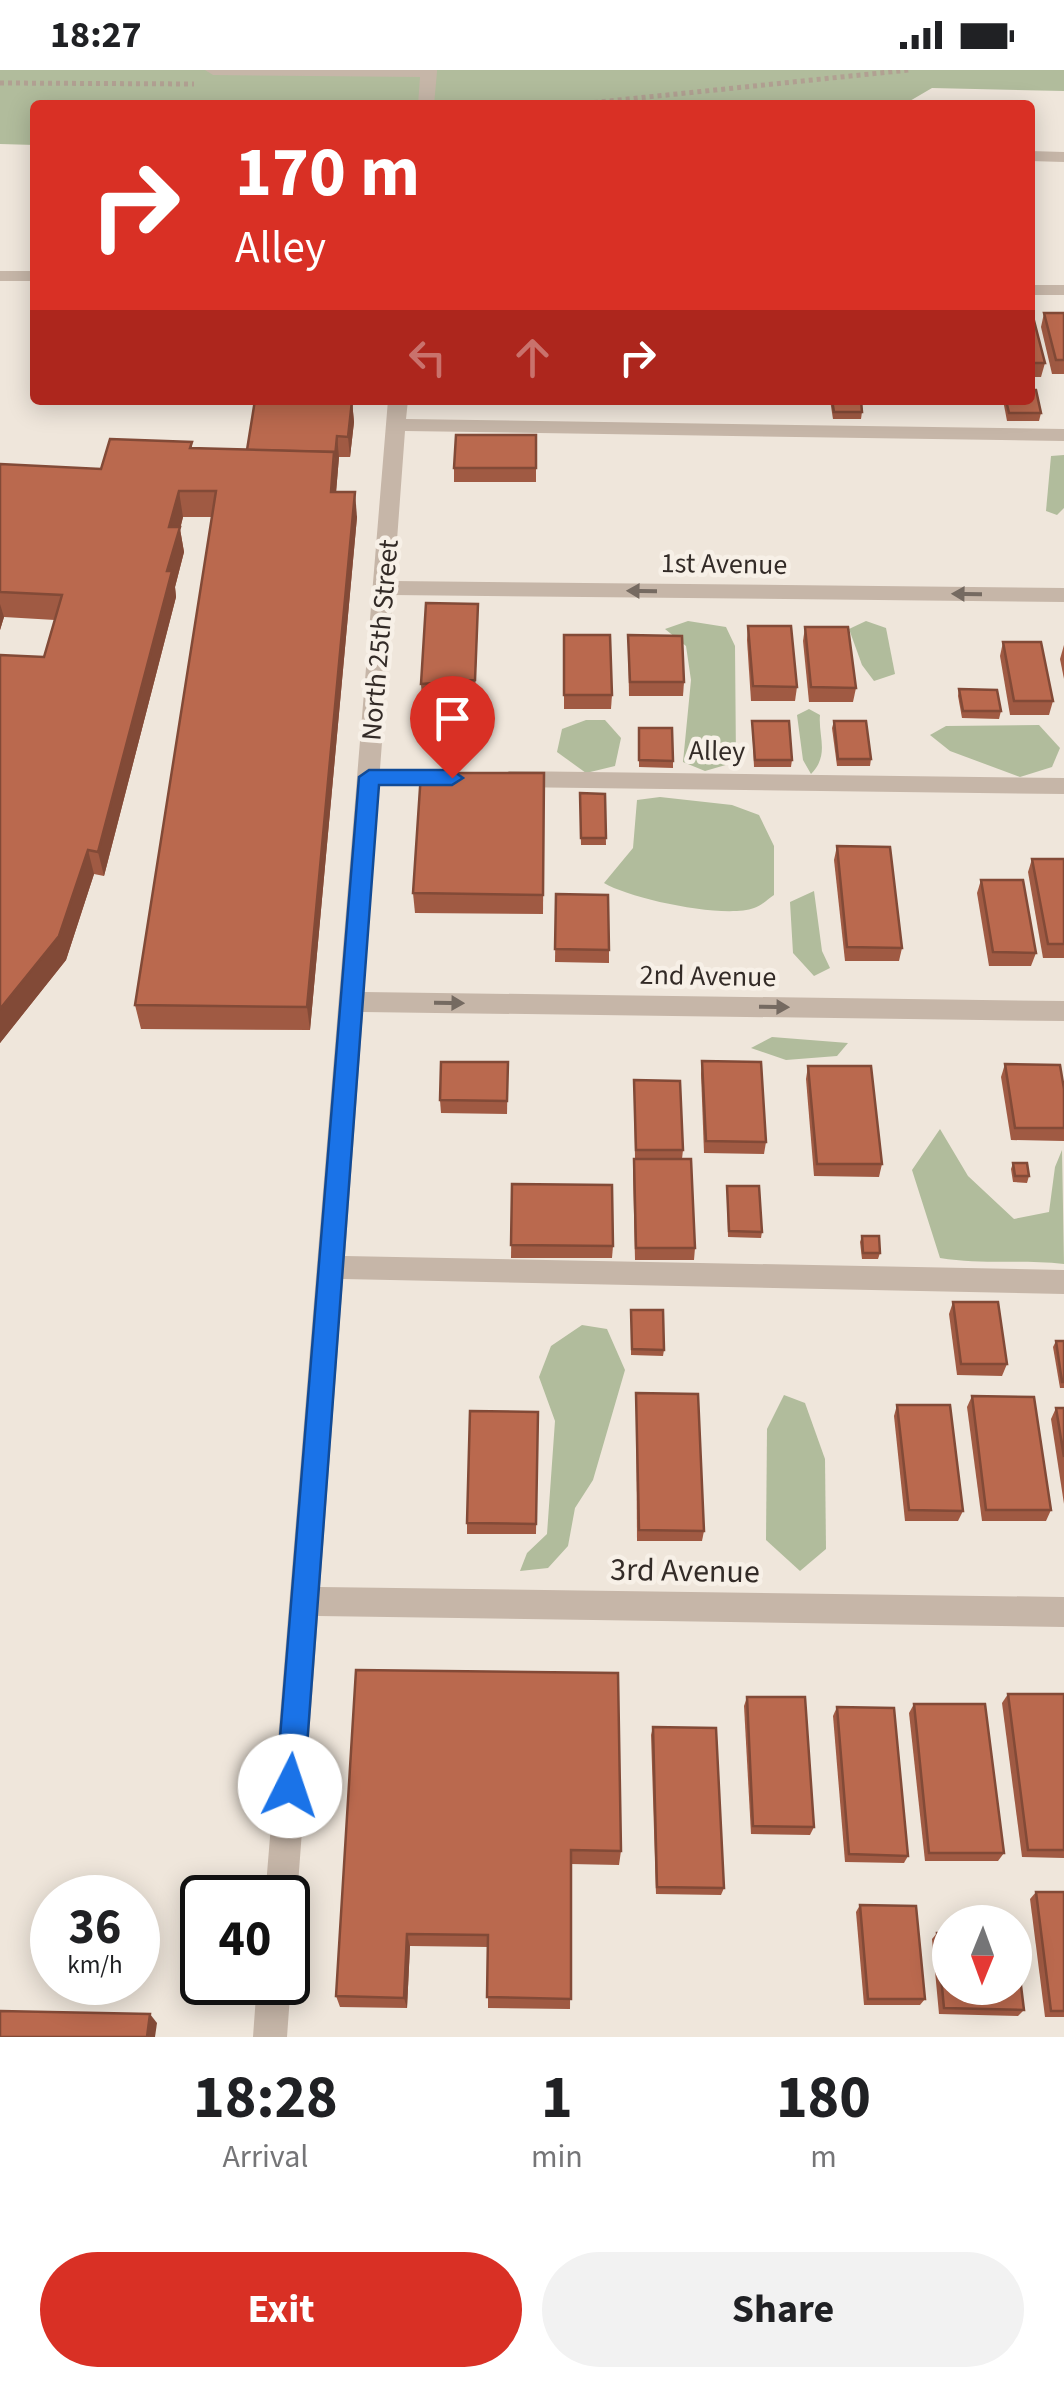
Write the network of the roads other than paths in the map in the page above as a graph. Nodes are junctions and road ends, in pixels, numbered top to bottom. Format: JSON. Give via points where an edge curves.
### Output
{"nodes":[{"id":1,"x":212,"y":70,"type":"edge"},
{"id":2,"x":429,"y":71,"type":"edge"},
{"id":3,"x":426,"y":100,"type":"edge"},
{"id":4,"x":1035,"y":156,"type":"edge"},
{"id":5,"x":1064,"y":157,"type":"edge"},
{"id":6,"x":0,"y":276,"type":"edge"},
{"id":7,"x":30,"y":276,"type":"edge"},
{"id":8,"x":1035,"y":290,"type":"edge"},
{"id":9,"x":1064,"y":290,"type":"edge"},
{"id":10,"x":398,"y":413,"type":"edge"},
{"id":11,"x":1064,"y":435,"type":"edge"},
{"id":12,"x":384,"y":588,"type":"junction"},
{"id":13,"x":1064,"y":595,"type":"edge"},
{"id":14,"x":369,"y":777,"type":"junction"},
{"id":15,"x":1064,"y":786,"type":"edge"},
{"id":16,"x":352,"y":1002,"type":"junction"},
{"id":17,"x":1064,"y":1011,"type":"edge"},
{"id":18,"x":330,"y":1267,"type":"junction"},
{"id":19,"x":1064,"y":1282,"type":"edge"},
{"id":20,"x":304,"y":1601,"type":"junction"},
{"id":21,"x":1064,"y":1612,"type":"edge"},
{"id":22,"x":283,"y":1875,"type":"edge"},
{"id":23,"x":272,"y":2005,"type":"edge"},
{"id":24,"x":270,"y":2037,"type":"edge"}],
"edges":[{"from":1,"to":2,"type":"street"},
{"from":2,"to":3,"type":"street"},
{"from":4,"to":5,"type":"street"},
{"from":6,"to":7,"type":"street"},
{"from":8,"to":9,"type":"street"},
{"from":10,"to":11,"type":"street"},
{"from":10,"to":12,"type":"street","name":"North 25th Street"},
{"from":13,"to":12,"type":"street","name":"1st Avenue","one_way":true},
{"from":12,"to":14,"type":"street","name":"North 25th Street"},
{"from":14,"to":15,"type":"street","name":"Alley"},
{"from":14,"to":16,"type":"street","name":"North 25th Street"},
{"from":16,"to":17,"type":"street","name":"2nd Avenue","one_way":true},
{"from":16,"to":18,"type":"street","name":"North 25th Street"},
{"from":18,"to":19,"type":"street"},
{"from":18,"to":20,"type":"street","name":"North 25th Street"},
{"from":20,"to":21,"type":"street","name":"3rd Avenue"},
{"from":20,"to":22,"type":"street","name":"North 25th Street"},
{"from":23,"to":24,"type":"street"}]}
